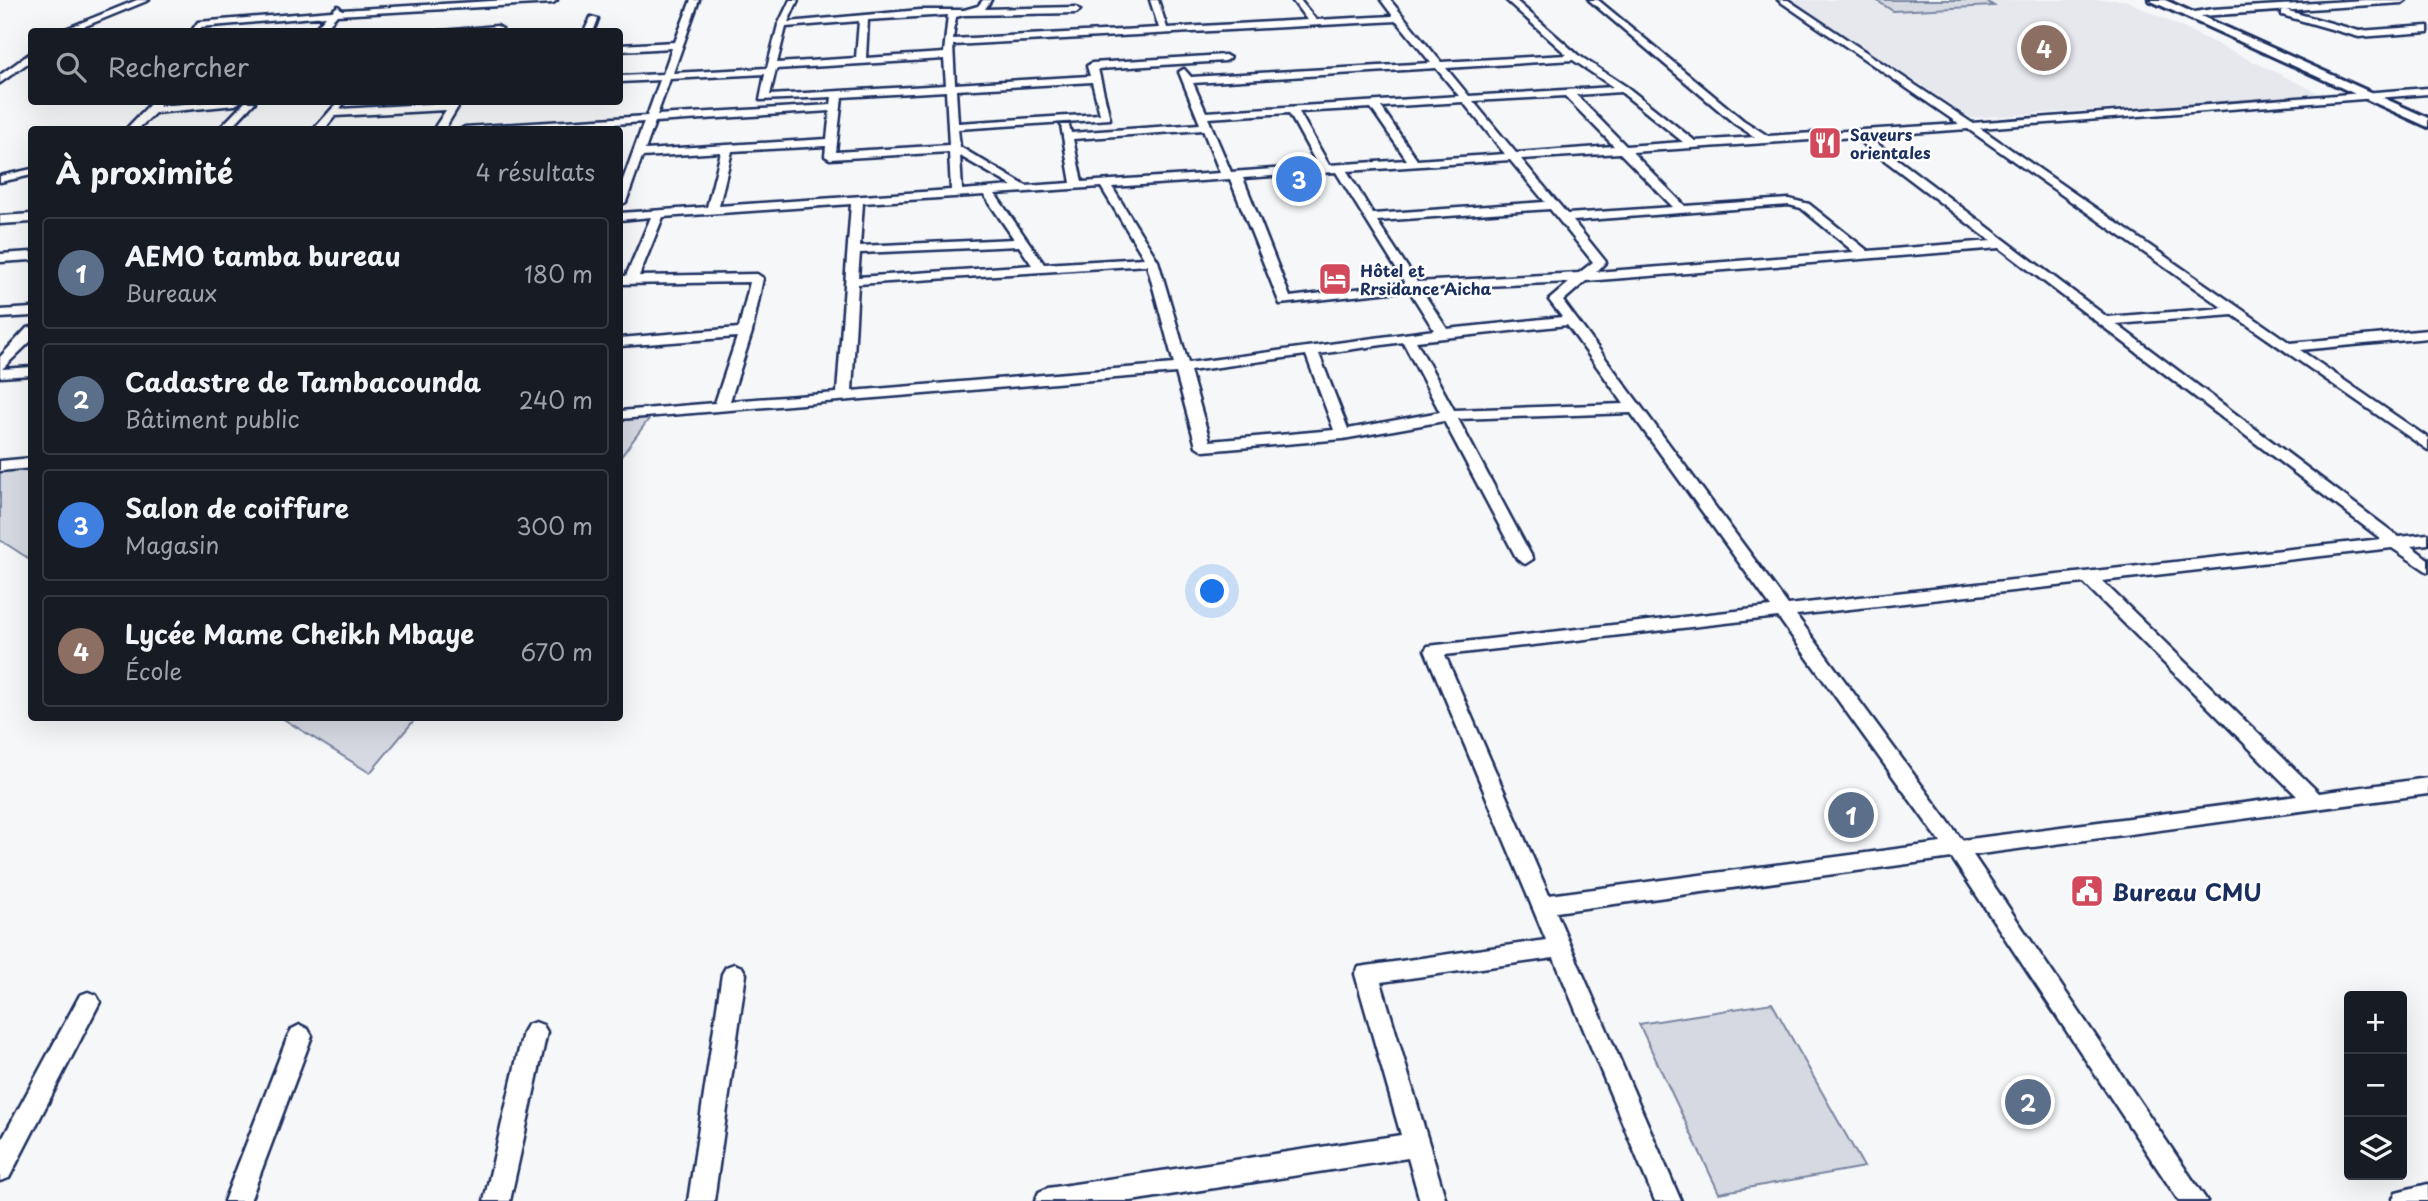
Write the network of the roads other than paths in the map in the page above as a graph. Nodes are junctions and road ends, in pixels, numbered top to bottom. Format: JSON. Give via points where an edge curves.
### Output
{"nodes":[{"id":1,"x":145,"y":0,"type":"edge"},
{"id":2,"x":346,"y":0,"type":"edge"},
{"id":3,"x":553,"y":0,"type":"edge"},
{"id":4,"x":695,"y":0,"type":"edge"},
{"id":5,"x":794,"y":0,"type":"edge"},
{"id":6,"x":987,"y":0,"type":"edge"},
{"id":7,"x":1073,"y":0,"type":"edge"},
{"id":8,"x":1155,"y":0,"type":"edge"},
{"id":9,"x":1296,"y":0,"type":"edge"},
{"id":10,"x":1385,"y":0,"type":"edge"},
{"id":11,"x":1510,"y":0,"type":"edge"},
{"id":12,"x":1593,"y":0,"type":"edge"},
{"id":13,"x":1782,"y":0,"type":"edge"},
{"id":14,"x":2155,"y":0,"type":"edge"},
{"id":15,"x":2402,"y":0,"type":"edge"},
{"id":16,"x":2268,"y":8,"type":"junction"},
{"id":17,"x":1076,"y":10,"type":"junction"},
{"id":18,"x":334,"y":13,"type":"junction"},
{"id":19,"x":502,"y":14,"type":"edge"},
{"id":20,"x":2186,"y":14,"type":"junction"},
{"id":21,"x":952,"y":15,"type":"junction"},
{"id":22,"x":1400,"y":18,"type":"junction"},
{"id":23,"x":594,"y":19,"type":"dead end"},
{"id":24,"x":864,"y":19,"type":"junction"},
{"id":25,"x":1312,"y":22,"type":"junction"},
{"id":26,"x":782,"y":25,"type":"junction"},
{"id":27,"x":72,"y":28,"type":"edge"},
{"id":28,"x":197,"y":28,"type":"edge"},
{"id":29,"x":320,"y":28,"type":"edge"},
{"id":30,"x":451,"y":28,"type":"edge"},
{"id":31,"x":590,"y":28,"type":"edge"},
{"id":32,"x":1210,"y":28,"type":"junction"},
{"id":33,"x":2428,"y":29,"type":"edge"},
{"id":34,"x":1164,"y":31,"type":"junction"},
{"id":35,"x":1077,"y":35,"type":"junction"},
{"id":36,"x":1215,"y":38,"type":"dead end"},
{"id":37,"x":948,"y":42,"type":"junction"},
{"id":38,"x":678,"y":45,"type":"junction"},
{"id":39,"x":623,"y":48,"type":"edge"},
{"id":40,"x":949,"y":56,"type":"junction"},
{"id":41,"x":28,"y":57,"type":"edge"},
{"id":42,"x":1575,"y":57,"type":"junction"},
{"id":43,"x":861,"y":61,"type":"junction"},
{"id":44,"x":1179,"y":61,"type":"junction"},
{"id":45,"x":1438,"y":65,"type":"junction"},
{"id":46,"x":770,"y":68,"type":"junction"},
{"id":47,"x":5,"y":71,"type":"edge"},
{"id":48,"x":666,"y":76,"type":"junction"},
{"id":49,"x":1234,"y":77,"type":"junction"},
{"id":50,"x":623,"y":79,"type":"edge"},
{"id":51,"x":1095,"y":79,"type":"junction"},
{"id":52,"x":0,"y":80,"type":"edge"},
{"id":53,"x":1187,"y":80,"type":"junction"},
{"id":54,"x":951,"y":87,"type":"junction"},
{"id":55,"x":1623,"y":89,"type":"junction"},
{"id":56,"x":2428,"y":91,"type":"edge"},
{"id":57,"x":1567,"y":92,"type":"junction"},
{"id":58,"x":837,"y":94,"type":"junction"},
{"id":59,"x":2369,"y":96,"type":"junction"},
{"id":60,"x":1466,"y":98,"type":"junction"},
{"id":61,"x":1374,"y":104,"type":"junction"},
{"id":62,"x":175,"y":105,"type":"edge"},
{"id":63,"x":247,"y":105,"type":"edge"},
{"id":64,"x":338,"y":105,"type":"edge"},
{"id":65,"x":441,"y":105,"type":"edge"},
{"id":66,"x":454,"y":105,"type":"edge"},
{"id":67,"x":155,"y":106,"type":"edge"},
{"id":68,"x":836,"y":108,"type":"junction"},
{"id":69,"x":1292,"y":109,"type":"junction"},
{"id":70,"x":331,"y":113,"type":"junction"},
{"id":71,"x":1202,"y":115,"type":"junction"},
{"id":72,"x":651,"y":119,"type":"junction"},
{"id":73,"x":1063,"y":120,"type":"junction"},
{"id":74,"x":2428,"y":123,"type":"edge"},
{"id":75,"x":134,"y":126,"type":"edge"},
{"id":76,"x":227,"y":126,"type":"edge"},
{"id":77,"x":321,"y":126,"type":"edge"},
{"id":78,"x":441,"y":126,"type":"edge"},
{"id":79,"x":548,"y":126,"type":"edge"},
{"id":80,"x":953,"y":126,"type":"junction"},
{"id":81,"x":1969,"y":126,"type":"junction"},
{"id":82,"x":1207,"y":127,"type":"junction"},
{"id":83,"x":1856,"y":133,"type":"junction"},
{"id":84,"x":1067,"y":136,"type":"junction"},
{"id":85,"x":1765,"y":139,"type":"junction"},
{"id":86,"x":832,"y":142,"type":"junction"},
{"id":87,"x":1692,"y":144,"type":"junction"},
{"id":88,"x":954,"y":148,"type":"junction"},
{"id":89,"x":727,"y":149,"type":"junction"},
{"id":90,"x":1623,"y":149,"type":"junction"},
{"id":91,"x":637,"y":154,"type":"junction"},
{"id":92,"x":1513,"y":156,"type":"junction"},
{"id":93,"x":1414,"y":163,"type":"junction"},
{"id":94,"x":1340,"y":168,"type":"junction"},
{"id":95,"x":1325,"y":169,"type":"junction"},
{"id":96,"x":0,"y":172,"type":"edge"},
{"id":97,"x":28,"y":173,"type":"edge"},
{"id":98,"x":1232,"y":175,"type":"junction"},
{"id":99,"x":0,"y":179,"type":"edge"},
{"id":100,"x":1105,"y":184,"type":"junction"},
{"id":101,"x":1077,"y":186,"type":"junction"},
{"id":102,"x":1024,"y":189,"type":"junction"},
{"id":103,"x":988,"y":192,"type":"junction"},
{"id":104,"x":623,"y":194,"type":"edge"},
{"id":105,"x":957,"y":194,"type":"junction"},
{"id":106,"x":857,"y":200,"type":"junction"},
{"id":107,"x":1553,"y":205,"type":"junction"},
{"id":108,"x":1682,"y":209,"type":"junction"},
{"id":109,"x":712,"y":210,"type":"junction"},
{"id":110,"x":659,"y":214,"type":"junction"},
{"id":111,"x":623,"y":216,"type":"edge"},
{"id":112,"x":28,"y":218,"type":"edge"},
{"id":113,"x":1368,"y":218,"type":"junction"},
{"id":114,"x":1564,"y":218,"type":"junction"},
{"id":115,"x":0,"y":220,"type":"edge"},
{"id":116,"x":1023,"y":242,"type":"junction"},
{"id":117,"x":2002,"y":244,"type":"junction"},
{"id":118,"x":854,"y":250,"type":"junction"},
{"id":119,"x":1865,"y":255,"type":"junction"},
{"id":120,"x":28,"y":256,"type":"edge"},
{"id":121,"x":0,"y":258,"type":"edge"},
{"id":122,"x":1152,"y":261,"type":"junction"},
{"id":123,"x":1041,"y":269,"type":"junction"},
{"id":124,"x":1584,"y":277,"type":"junction"},
{"id":125,"x":625,"y":280,"type":"edge"},
{"id":126,"x":852,"y":281,"type":"junction"},
{"id":127,"x":1413,"y":286,"type":"junction"},
{"id":128,"x":2234,"y":311,"type":"junction"},
{"id":129,"x":28,"y":312,"type":"edge"},
{"id":130,"x":0,"y":314,"type":"edge"},
{"id":131,"x":1572,"y":320,"type":"junction"},
{"id":132,"x":2103,"y":321,"type":"junction"},
{"id":133,"x":745,"y":332,"type":"junction"},
{"id":134,"x":1443,"y":333,"type":"junction"},
{"id":135,"x":2428,"y":334,"type":"edge"},
{"id":136,"x":28,"y":335,"type":"edge"},
{"id":137,"x":1408,"y":338,"type":"junction"},
{"id":138,"x":623,"y":342,"type":"edge"},
{"id":139,"x":2286,"y":347,"type":"junction"},
{"id":140,"x":1311,"y":350,"type":"junction"},
{"id":141,"x":0,"y":365,"type":"edge"},
{"id":142,"x":1182,"y":368,"type":"junction"},
{"id":143,"x":28,"y":371,"type":"edge"},
{"id":144,"x":0,"y":373,"type":"edge"},
{"id":145,"x":844,"y":396,"type":"junction"},
{"id":146,"x":721,"y":406,"type":"junction"},
{"id":147,"x":1635,"y":408,"type":"junction"},
{"id":148,"x":623,"y":415,"type":"edge"},
{"id":149,"x":1451,"y":415,"type":"junction"},
{"id":150,"x":1343,"y":434,"type":"junction"},
{"id":151,"x":2428,"y":445,"type":"edge"},
{"id":152,"x":28,"y":463,"type":"edge"},
{"id":153,"x":0,"y":466,"type":"edge"},
{"id":154,"x":2428,"y":539,"type":"edge"},
{"id":155,"x":2395,"y":542,"type":"junction"},
{"id":156,"x":1525,"y":559,"type":"dead end"},
{"id":157,"x":2428,"y":568,"type":"edge"},
{"id":158,"x":2088,"y":577,"type":"junction"},
{"id":159,"x":1783,"y":611,"type":"junction"},
{"id":160,"x":2428,"y":786,"type":"edge"},
{"id":161,"x":2315,"y":801,"type":"junction"},
{"id":162,"x":1957,"y":849,"type":"junction"},
{"id":163,"x":1542,"y":905,"type":"junction"},
{"id":164,"x":1560,"y":948,"type":"junction"},
{"id":165,"x":734,"y":974,"type":"dead end"},
{"id":166,"x":88,"y":1002,"type":"dead end"},
{"id":167,"x":535,"y":1032,"type":"dead end"},
{"id":168,"x":300,"y":1035,"type":"dead end"},
{"id":169,"x":1416,"y":1145,"type":"junction"},
{"id":170,"x":0,"y":1169,"type":"edge"},
{"id":171,"x":2428,"y":1197,"type":"edge"},
{"id":172,"x":237,"y":1201,"type":"edge"},
{"id":173,"x":497,"y":1201,"type":"edge"},
{"id":174,"x":701,"y":1201,"type":"edge"},
{"id":175,"x":1048,"y":1201,"type":"edge"},
{"id":176,"x":1433,"y":1201,"type":"edge"},
{"id":177,"x":1668,"y":1201,"type":"edge"},
{"id":178,"x":2194,"y":1201,"type":"edge"},
{"id":179,"x":2404,"y":1201,"type":"edge"}],
"edges":[{"from":1,"to":27,"type":"street"},
{"from":2,"to":18,"type":"street"},
{"from":3,"to":19,"type":"street"},
{"from":4,"to":38,"type":"street"},
{"from":5,"to":26,"type":"street"},
{"from":6,"to":21,"type":"street","via":[[981,8]]},
{"from":7,"to":17,"type":"street"},
{"from":8,"to":34,"type":"street"},
{"from":9,"to":25,"type":"street"},
{"from":10,"to":22,"type":"street"},
{"from":11,"to":42,"type":"street"},
{"from":12,"to":85,"type":"street"},
{"from":13,"to":81,"type":"street"},
{"from":14,"to":20,"type":"main road"},
{"from":15,"to":16,"type":"street"},
{"from":16,"to":20,"type":"street"},
{"from":16,"to":33,"type":"street","via":[[2359,34]]},
{"from":17,"to":21,"type":"street"},
{"from":17,"to":35,"type":"street"},
{"from":18,"to":19,"type":"street"},
{"from":18,"to":28,"type":"street"},
{"from":18,"to":29,"type":"street"},
{"from":19,"to":30,"type":"street"},
{"from":20,"to":59,"type":"main road"},
{"from":21,"to":24,"type":"street"},
{"from":21,"to":37,"type":"street"},
{"from":22,"to":25,"type":"street"},
{"from":22,"to":45,"type":"street"},
{"from":23,"to":31,"type":"street"},
{"from":24,"to":26,"type":"street"},
{"from":24,"to":43,"type":"street"},
{"from":25,"to":32,"type":"street"},
{"from":26,"to":46,"type":"street"},
{"from":32,"to":34,"type":"street"},
{"from":32,"to":36,"type":"street"},
{"from":34,"to":35,"type":"street"},
{"from":35,"to":37,"type":"street"},
{"from":37,"to":40,"type":"street"},
{"from":38,"to":39,"type":"street"},
{"from":38,"to":48,"type":"street"},
{"from":40,"to":43,"type":"street"},
{"from":40,"to":54,"type":"street"},
{"from":41,"to":47,"type":"street"},
{"from":42,"to":45,"type":"street"},
{"from":42,"to":55,"type":"street"},
{"from":43,"to":46,"type":"street"},
{"from":44,"to":49,"type":"street","via":[[1223,53]]},
{"from":44,"to":51,"type":"street","via":[[1092,66]]},
{"from":44,"to":53,"type":"street"},
{"from":45,"to":49,"type":"street"},
{"from":45,"to":60,"type":"street"},
{"from":46,"to":48,"type":"street"},
{"from":46,"to":58,"type":"street","via":[[764,98]]},
{"from":47,"to":52,"type":"street"},
{"from":48,"to":50,"type":"street"},
{"from":48,"to":72,"type":"street"},
{"from":49,"to":53,"type":"street"},
{"from":51,"to":54,"type":"street"},
{"from":51,"to":73,"type":"street","via":[[1106,117]]},
{"from":53,"to":71,"type":"street"},
{"from":54,"to":58,"type":"street"},
{"from":54,"to":80,"type":"street"},
{"from":55,"to":57,"type":"street"},
{"from":55,"to":87,"type":"street"},
{"from":56,"to":59,"type":"street"},
{"from":57,"to":60,"type":"street"},
{"from":57,"to":90,"type":"street"},
{"from":58,"to":68,"type":"street"},
{"from":59,"to":74,"type":"main road"},
{"from":59,"to":81,"type":"street"},
{"from":60,"to":61,"type":"street"},
{"from":60,"to":92,"type":"street"},
{"from":61,"to":69,"type":"street"},
{"from":61,"to":93,"type":"street"},
{"from":62,"to":67,"type":"street"},
{"from":63,"to":76,"type":"street"},
{"from":64,"to":70,"type":"street"},
{"from":65,"to":70,"type":"street"},
{"from":66,"to":78,"type":"street"},
{"from":67,"to":75,"type":"street"},
{"from":68,"to":72,"type":"street"},
{"from":68,"to":86,"type":"street"},
{"from":69,"to":71,"type":"street"},
{"from":69,"to":95,"type":"street"},
{"from":70,"to":77,"type":"street"},
{"from":71,"to":82,"type":"street"},
{"from":72,"to":79,"type":"street"},
{"from":72,"to":91,"type":"street"},
{"from":73,"to":80,"type":"street"},
{"from":73,"to":84,"type":"street"},
{"from":80,"to":88,"type":"street"},
{"from":81,"to":83,"type":"street"},
{"from":81,"to":128,"type":"street"},
{"from":82,"to":84,"type":"street"},
{"from":82,"to":98,"type":"street"},
{"from":83,"to":85,"type":"street"},
{"from":83,"to":117,"type":"street"},
{"from":84,"to":101,"type":"street"},
{"from":85,"to":87,"type":"street"},
{"from":86,"to":88,"type":"street","via":[[830,156]]},
{"from":86,"to":89,"type":"street"},
{"from":87,"to":90,"type":"street"},
{"from":88,"to":102,"type":"street"},
{"from":88,"to":105,"type":"street"},
{"from":89,"to":91,"type":"street"},
{"from":89,"to":109,"type":"street"},
{"from":90,"to":92,"type":"street"},
{"from":90,"to":108,"type":"street"},
{"from":91,"to":104,"type":"street"},
{"from":92,"to":93,"type":"street"},
{"from":92,"to":107,"type":"street"},
{"from":93,"to":94,"type":"street"},
{"from":94,"to":95,"type":"street"},
{"from":94,"to":113,"type":"street"},
{"from":95,"to":98,"type":"street"},
{"from":96,"to":97,"type":"street"},
{"from":97,"to":99,"type":"street"},
{"from":98,"to":100,"type":"street"},
{"from":98,"to":127,"type":"street","via":[[1285,301]]},
{"from":100,"to":101,"type":"street"},
{"from":100,"to":122,"type":"street"},
{"from":101,"to":102,"type":"street"},
{"from":102,"to":103,"type":"street"},
{"from":103,"to":105,"type":"street"},
{"from":103,"to":116,"type":"street"},
{"from":105,"to":106,"type":"street"},
{"from":106,"to":109,"type":"street"},
{"from":106,"to":118,"type":"street"},
{"from":107,"to":113,"type":"street"},
{"from":107,"to":114,"type":"street"},
{"from":108,"to":114,"type":"street"},
{"from":108,"to":119,"type":"street","via":[[1798,203]]},
{"from":109,"to":110,"type":"street"},
{"from":110,"to":111,"type":"street"},
{"from":110,"to":125,"type":"street"},
{"from":112,"to":115,"type":"street"},
{"from":113,"to":127,"type":"street"},
{"from":114,"to":124,"type":"street","via":[[1600,262]]},
{"from":116,"to":118,"type":"street"},
{"from":116,"to":123,"type":"street"},
{"from":117,"to":119,"type":"street"},
{"from":117,"to":132,"type":"street"},
{"from":118,"to":126,"type":"street"},
{"from":119,"to":124,"type":"street"},
{"from":120,"to":121,"type":"street"},
{"from":122,"to":123,"type":"street"},
{"from":122,"to":142,"type":"street"},
{"from":123,"to":126,"type":"street"},
{"from":124,"to":127,"type":"street"},
{"from":124,"to":131,"type":"street","via":[[1556,300]]},
{"from":125,"to":133,"type":"street","via":[[757,278]]},
{"from":126,"to":145,"type":"street"},
{"from":127,"to":134,"type":"street"},
{"from":128,"to":132,"type":"street"},
{"from":128,"to":139,"type":"street"},
{"from":129,"to":130,"type":"street"},
{"from":131,"to":134,"type":"street"},
{"from":131,"to":147,"type":"street"},
{"from":132,"to":155,"type":"street"},
{"from":133,"to":138,"type":"street"},
{"from":133,"to":146,"type":"street"},
{"from":134,"to":137,"type":"street"},
{"from":135,"to":139,"type":"street"},
{"from":136,"to":141,"type":"street"},
{"from":137,"to":140,"type":"street"},
{"from":137,"to":149,"type":"street"},
{"from":139,"to":151,"type":"street"},
{"from":140,"to":142,"type":"street"},
{"from":140,"to":150,"type":"street"},
{"from":142,"to":145,"type":"street"},
{"from":142,"to":150,"type":"street","via":[[1204,446]]},
{"from":143,"to":144,"type":"street"},
{"from":145,"to":146,"type":"street"},
{"from":146,"to":148,"type":"street"},
{"from":147,"to":149,"type":"street"},
{"from":147,"to":159,"type":"street"},
{"from":149,"to":150,"type":"street"},
{"from":149,"to":156,"type":"street"},
{"from":152,"to":153,"type":"street"},
{"from":154,"to":155,"type":"street"},
{"from":155,"to":157,"type":"street"},
{"from":155,"to":158,"type":"street"},
{"from":158,"to":159,"type":"street"},
{"from":158,"to":161,"type":"street"},
{"from":159,"to":162,"type":"street"},
{"from":159,"to":163,"type":"street","via":[[1434,650]]},
{"from":160,"to":161,"type":"street"},
{"from":161,"to":162,"type":"street"},
{"from":162,"to":163,"type":"street"},
{"from":162,"to":178,"type":"street"},
{"from":163,"to":164,"type":"street"},
{"from":164,"to":169,"type":"street","via":[[1367,974]]},
{"from":164,"to":177,"type":"street"},
{"from":165,"to":174,"type":"street"},
{"from":166,"to":170,"type":"street"},
{"from":167,"to":173,"type":"street"},
{"from":168,"to":172,"type":"street"},
{"from":169,"to":175,"type":"street"},
{"from":169,"to":176,"type":"street"},
{"from":171,"to":179,"type":"street"}]}
